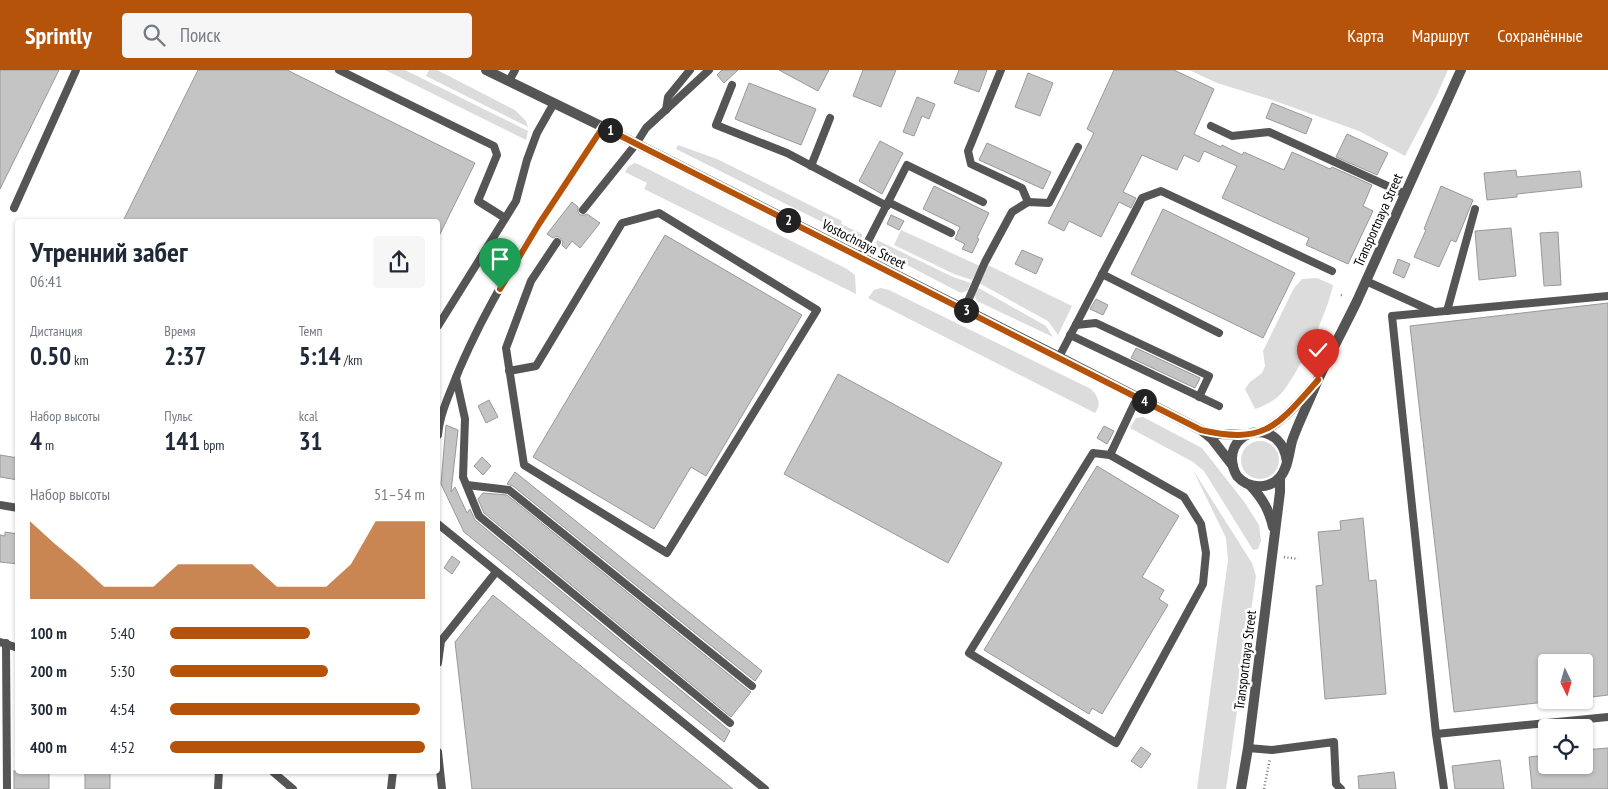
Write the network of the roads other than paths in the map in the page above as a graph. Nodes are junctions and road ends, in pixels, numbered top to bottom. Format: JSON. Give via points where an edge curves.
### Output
{"nodes":[{"id":1,"x":76,"y":70,"type":"edge"},
{"id":2,"x":340,"y":70,"type":"edge"},
{"id":3,"x":486,"y":70,"type":"edge"},
{"id":4,"x":515,"y":70,"type":"edge"},
{"id":5,"x":690,"y":70,"type":"edge"},
{"id":6,"x":709,"y":70,"type":"edge"},
{"id":7,"x":1000,"y":70,"type":"edge"},
{"id":8,"x":1461,"y":70,"type":"edge"},
{"id":9,"x":509,"y":82,"type":"junction"},
{"id":10,"x":732,"y":84,"type":"dead end"},
{"id":11,"x":554,"y":103,"type":"junction"},
{"id":12,"x":666,"y":110,"type":"junction"},
{"id":13,"x":830,"y":118,"type":"dead end"},
{"id":14,"x":1211,"y":126,"type":"dead end"},
{"id":15,"x":603,"y":127,"type":"junction"},
{"id":16,"x":636,"y":144,"type":"junction"},
{"id":17,"x":1078,"y":147,"type":"dead end"},
{"id":18,"x":811,"y":166,"type":"junction"},
{"id":19,"x":1405,"y":194,"type":"junction"},
{"id":20,"x":983,"y":202,"type":"dead end"},
{"id":21,"x":1028,"y":202,"type":"junction"},
{"id":22,"x":888,"y":204,"type":"junction"},
{"id":23,"x":14,"y":208,"type":"dead end"},
{"id":24,"x":1475,"y":209,"type":"dead end"},
{"id":25,"x":583,"y":210,"type":"dead end"},
{"id":26,"x":506,"y":218,"type":"junction"},
{"id":27,"x":951,"y":232,"type":"dead end"},
{"id":28,"x":557,"y":242,"type":"dead end"},
{"id":29,"x":860,"y":257,"type":"junction"},
{"id":30,"x":1332,"y":271,"type":"dead end"},
{"id":31,"x":1102,"y":274,"type":"junction"},
{"id":32,"x":1366,"y":281,"type":"junction"},
{"id":33,"x":1608,"y":296,"type":"edge"},
{"id":34,"x":964,"y":310,"type":"junction"},
{"id":35,"x":1447,"y":311,"type":"junction"},
{"id":36,"x":1434,"y":312,"type":"junction"},
{"id":37,"x":440,"y":323,"type":"edge"},
{"id":38,"x":1076,"y":324,"type":"junction"},
{"id":39,"x":1219,"y":333,"type":"dead end"},
{"id":40,"x":1070,"y":335,"type":"junction"},
{"id":41,"x":1059,"y":357,"type":"junction"},
{"id":42,"x":509,"y":370,"type":"junction"},
{"id":43,"x":456,"y":378,"type":"junction"},
{"id":44,"x":1318,"y":380,"type":"junction"},
{"id":45,"x":1199,"y":397,"type":"junction"},
{"id":46,"x":1137,"y":398,"type":"junction"},
{"id":47,"x":1219,"y":406,"type":"dead end"},
{"id":48,"x":440,"y":427,"type":"edge"},
{"id":49,"x":1201,"y":430,"type":"junction"},
{"id":50,"x":1262,"y":432,"type":"junction"},
{"id":51,"x":1246,"y":435,"type":"junction"},
{"id":52,"x":1110,"y":455,"type":"junction"},
{"id":53,"x":1286,"y":462,"type":"junction"},
{"id":54,"x":1233,"y":466,"type":"junction"},
{"id":55,"x":1280,"y":478,"type":"junction"},
{"id":56,"x":467,"y":485,"type":"junction"},
{"id":57,"x":1250,"y":485,"type":"junction"},
{"id":58,"x":0,"y":505,"type":"edge"},
{"id":59,"x":15,"y":508,"type":"edge"},
{"id":60,"x":440,"y":526,"type":"edge"},
{"id":61,"x":1274,"y":534,"type":"junction"},
{"id":62,"x":496,"y":572,"type":"junction"},
{"id":63,"x":3,"y":643,"type":"edge"},
{"id":64,"x":15,"y":647,"type":"edge"},
{"id":65,"x":440,"y":649,"type":"edge"},
{"id":66,"x":752,"y":686,"type":"dead end"},
{"id":67,"x":1608,"y":717,"type":"edge"},
{"id":68,"x":730,"y":724,"type":"dead end"},
{"id":69,"x":1436,"y":734,"type":"junction"},
{"id":70,"x":1248,"y":748,"type":"junction"},
{"id":71,"x":440,"y":770,"type":"edge"},
{"id":72,"x":219,"y":774,"type":"edge"},
{"id":73,"x":276,"y":774,"type":"edge"},
{"id":74,"x":393,"y":774,"type":"edge"},
{"id":75,"x":1336,"y":787,"type":"edge"},
{"id":76,"x":7,"y":789,"type":"edge"},
{"id":77,"x":218,"y":789,"type":"edge"},
{"id":78,"x":294,"y":789,"type":"edge"},
{"id":79,"x":391,"y":789,"type":"edge"},
{"id":80,"x":442,"y":789,"type":"edge"},
{"id":81,"x":765,"y":789,"type":"edge"},
{"id":82,"x":1241,"y":789,"type":"edge"},
{"id":83,"x":1444,"y":789,"type":"edge"}],
"edges":[{"from":1,"to":23,"type":"lane"},
{"from":2,"to":26,"type":"lane","via":[[494,146],[497,155],[478,201]]},
{"from":3,"to":9,"type":"street","name":"Vostochnaya Street"},
{"from":4,"to":9,"type":"lane"},
{"from":5,"to":12,"type":"lane","via":[[668,97]]},
{"from":6,"to":12,"type":"lane"},
{"from":7,"to":21,"type":"lane","via":[[968,151],[972,164],[1022,188]]},
{"from":8,"to":19,"type":"street","name":"Transportnaya Street"},
{"from":9,"to":11,"type":"street","name":"Vostochnaya Street"},
{"from":10,"to":18,"type":"lane","via":[[716,125]]},
{"from":11,"to":15,"type":"street","name":"Vostochnaya Street"},
{"from":11,"to":26,"type":"lane","via":[[537,133],[516,201]]},
{"from":12,"to":16,"type":"lane","via":[[646,128]]},
{"from":13,"to":18,"type":"lane"},
{"from":14,"to":19,"type":"lane","via":[[1232,136],[1270,132]]},
{"from":15,"to":16,"type":"street","name":"Vostochnaya Street"},
{"from":15,"to":43,"type":"lane","via":[[500,289],[476,330]]},
{"from":16,"to":25,"type":"lane"},
{"from":16,"to":29,"type":"street","name":"Vostochnaya Street"},
{"from":17,"to":21,"type":"lane","via":[[1049,203]]},
{"from":18,"to":22,"type":"lane"},
{"from":19,"to":32,"type":"street","name":"Transportnaya Street"},
{"from":20,"to":22,"type":"lane","via":[[907,165]]},
{"from":21,"to":34,"type":"lane","via":[[1012,212]]},
{"from":22,"to":27,"type":"lane"},
{"from":22,"to":29,"type":"lane"},
{"from":24,"to":35,"type":"lane"},
{"from":26,"to":37,"type":"lane"},
{"from":28,"to":42,"type":"lane","via":[[531,281],[506,348]]},
{"from":29,"to":34,"type":"street","name":"Vostochnaya Street"},
{"from":30,"to":31,"type":"lane","via":[[1161,191],[1142,198]]},
{"from":31,"to":38,"type":"lane"},
{"from":31,"to":39,"type":"lane"},
{"from":32,"to":36,"type":"lane"},
{"from":32,"to":44,"type":"street","name":"Transportnaya Street"},
{"from":33,"to":35,"type":"lane"},
{"from":34,"to":41,"type":"street","name":"Vostochnaya Street"},
{"from":35,"to":36,"type":"lane"},
{"from":36,"to":69,"type":"lane","via":[[1392,316]]},
{"from":38,"to":40,"type":"lane"},
{"from":38,"to":45,"type":"lane","via":[[1096,322],[1209,376]]},
{"from":40,"to":41,"type":"lane"},
{"from":40,"to":45,"type":"lane"},
{"from":41,"to":46,"type":"street","name":"Vostochnaya Street"},
{"from":42,"to":42,"type":"lane","via":[[536,366],[622,223],[660,213],[817,310],[668,553],[524,465]]},
{"from":43,"to":48,"type":"lane"},
{"from":43,"to":56,"type":"lane","via":[[465,419],[463,476]]},
{"from":44,"to":50,"type":"street","via":[[1288,413]]},
{"from":44,"to":53,"type":"street"},
{"from":45,"to":47,"type":"lane"},
{"from":46,"to":49,"type":"street","name":"Vostochnaya Street"},
{"from":46,"to":52,"type":"lane"},
{"from":49,"to":51,"type":"street","name":"Vostochnaya Street"},
{"from":49,"to":54,"type":"street","name":"Vostochnaya Street"},
{"from":50,"to":51,"type":"street"},
{"from":50,"to":53,"type":"street","via":[[1280,442]]},
{"from":51,"to":54,"type":"street","via":[[1234,448]]},
{"from":52,"to":52,"type":"lane","via":[[1093,453],[969,654],[1116,743],[1203,584],[1206,553],[1201,524],[1184,496]]},
{"from":53,"to":55,"type":"street"},
{"from":54,"to":57,"type":"street","via":[[1242,481]]},
{"from":55,"to":57,"type":"street","via":[[1261,487]]},
{"from":55,"to":61,"type":"street","name":"Transportnaya Street"},
{"from":56,"to":66,"type":"lane","via":[[509,490]]},
{"from":56,"to":68,"type":"lane","via":[[479,516]]},
{"from":57,"to":61,"type":"street","via":[[1269,511]]},
{"from":58,"to":59,"type":"lane"},
{"from":60,"to":62,"type":"lane"},
{"from":61,"to":70,"type":"street","name":"Transportnaya Street"},
{"from":62,"to":65,"type":"lane","via":[[441,641]]},
{"from":62,"to":81,"type":"lane"},
{"from":63,"to":64,"type":"lane"},
{"from":63,"to":76,"type":"lane"},
{"from":67,"to":69,"type":"lane"},
{"from":69,"to":83,"type":"lane"},
{"from":70,"to":75,"type":"lane","via":[[1272,750],[1334,742]]},
{"from":70,"to":82,"type":"street","name":"Transportnaya Street"},
{"from":71,"to":80,"type":"lane"},
{"from":72,"to":77,"type":"lane"},
{"from":73,"to":78,"type":"lane"},
{"from":74,"to":79,"type":"lane"}]}
